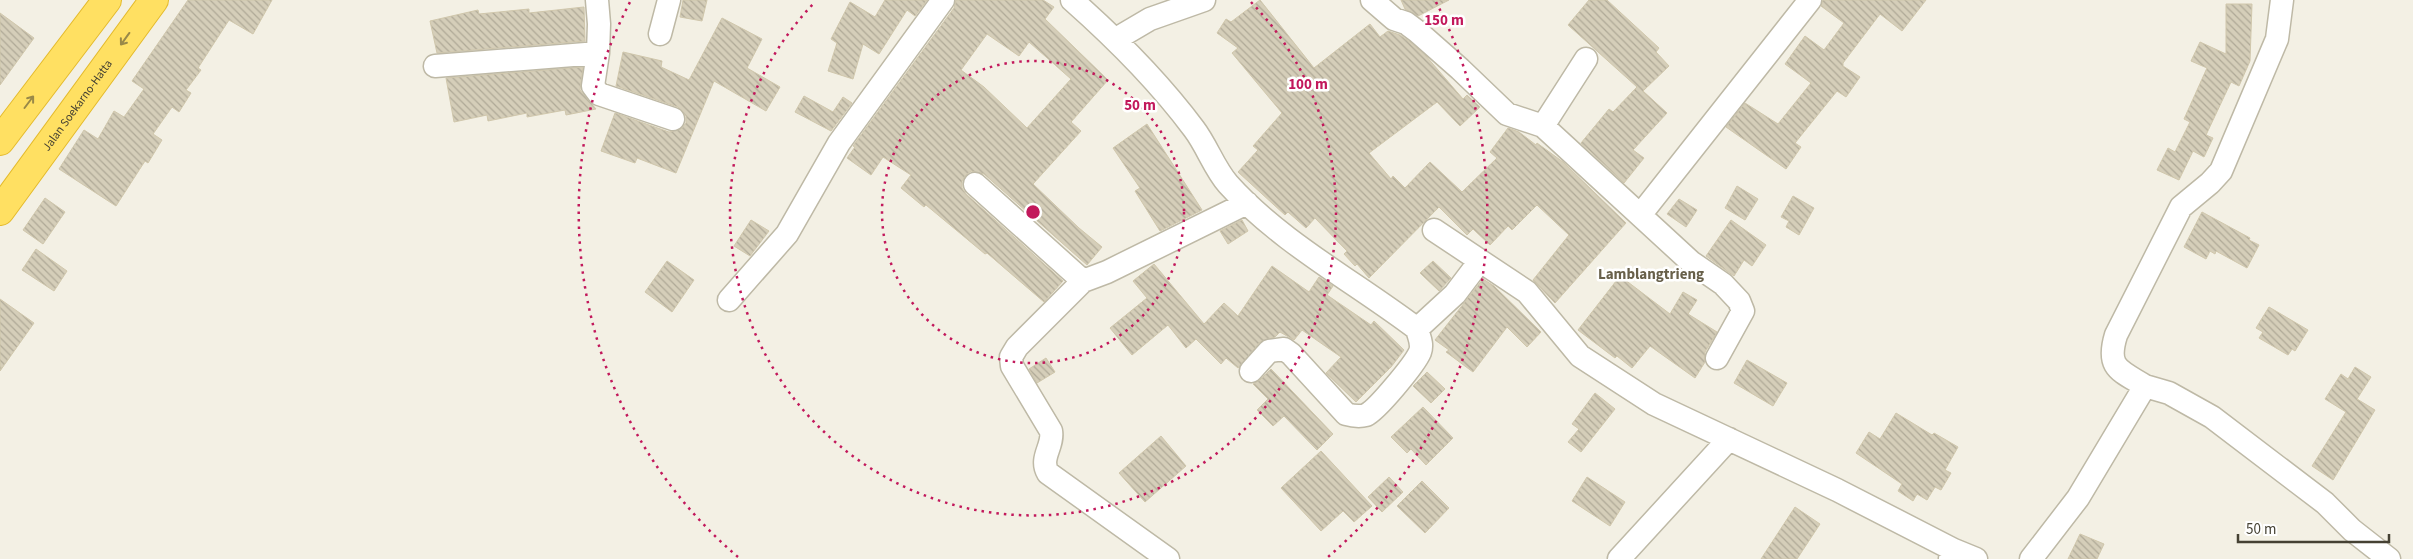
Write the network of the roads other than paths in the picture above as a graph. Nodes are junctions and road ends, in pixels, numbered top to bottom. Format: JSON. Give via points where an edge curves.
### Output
{"nodes":[{"id":1,"x":106,"y":0,"type":"edge"},
{"id":2,"x":154,"y":0,"type":"edge"},
{"id":3,"x":596,"y":0,"type":"edge"},
{"id":4,"x":669,"y":0,"type":"edge"},
{"id":5,"x":943,"y":0,"type":"edge"},
{"id":6,"x":1072,"y":0,"type":"edge"},
{"id":7,"x":1204,"y":0,"type":"edge"},
{"id":8,"x":1372,"y":0,"type":"edge"},
{"id":9,"x":1810,"y":0,"type":"edge"},
{"id":10,"x":2282,"y":0,"type":"edge"},
{"id":11,"x":660,"y":34,"type":"dead end"},
{"id":12,"x":1116,"y":39,"type":"junction"},
{"id":13,"x":598,"y":53,"type":"junction"},
{"id":14,"x":1586,"y":59,"type":"dead end"},
{"id":15,"x":435,"y":66,"type":"dead end"},
{"id":16,"x":672,"y":119,"type":"dead end"},
{"id":17,"x":1543,"y":126,"type":"junction"},
{"id":18,"x":0,"y":141,"type":"edge"},
{"id":19,"x":8,"y":183,"type":"edge"},
{"id":20,"x":975,"y":184,"type":"dead end"},
{"id":21,"x":1247,"y":203,"type":"junction"},
{"id":22,"x":0,"y":211,"type":"edge"},
{"id":23,"x":1641,"y":214,"type":"junction"},
{"id":24,"x":1434,"y":230,"type":"dead end"},
{"id":25,"x":1480,"y":261,"type":"junction"},
{"id":26,"x":1083,"y":281,"type":"junction"},
{"id":27,"x":728,"y":300,"type":"dead end"},
{"id":28,"x":1416,"y":330,"type":"junction"},
{"id":29,"x":1716,"y":358,"type":"dead end"},
{"id":30,"x":1251,"y":371,"type":"dead end"},
{"id":31,"x":2145,"y":386,"type":"junction"},
{"id":32,"x":1729,"y":439,"type":"junction"},
{"id":33,"x":1952,"y":555,"type":"edge"},
{"id":34,"x":1168,"y":559,"type":"edge"},
{"id":35,"x":1619,"y":559,"type":"edge"},
{"id":36,"x":1976,"y":559,"type":"edge"},
{"id":37,"x":2031,"y":559,"type":"edge"},
{"id":38,"x":2389,"y":559,"type":"edge"}],
"edges":[{"from":18,"to":1,"type":"highway","one_way":true},
{"from":2,"to":19,"type":"highway","name":"Jalan Soekarno-Hatta","one_way":true},
{"from":3,"to":13,"type":"street"},
{"from":4,"to":11,"type":"street"},
{"from":5,"to":27,"type":"street","via":[[840,143],[787,234]]},
{"from":6,"to":12,"type":"street"},
{"from":7,"to":12,"type":"street","via":[[1150,19]]},
{"from":8,"to":17,"type":"street","via":[[1394,19],[1418,32],[1507,114]]},
{"from":9,"to":23,"type":"street"},
{"from":10,"to":31,"type":"street","via":[[2277,39],[2221,171],[2181,207],[2116,335],[2111,350],[2114,363]]},
{"from":12,"to":21,"type":"street","via":[[1195,130],[1226,182]]},
{"from":13,"to":15,"type":"street"},
{"from":13,"to":16,"type":"street","via":[[593,86],[600,94]]},
{"from":14,"to":17,"type":"street"},
{"from":17,"to":23,"type":"street"},
{"from":19,"to":22,"type":"highway","name":"Jalan Soekarno-Hatta"},
{"from":20,"to":26,"type":"street"},
{"from":21,"to":26,"type":"street"},
{"from":21,"to":28,"type":"street","via":[[1311,256]]},
{"from":23,"to":29,"type":"street","via":[[1691,262],[1723,284],[1739,301],[1743,311]]},
{"from":24,"to":25,"type":"street"},
{"from":25,"to":28,"type":"street","via":[[1455,294]]},
{"from":25,"to":32,"type":"street","via":[[1527,292],[1580,356],[1654,404]]},
{"from":26,"to":34,"type":"street","via":[[1017,347],[1010,357],[1012,366],[1051,431],[1044,460],[1048,473]]},
{"from":28,"to":30,"type":"street","via":[[1421,342],[1420,352],[1403,378],[1368,414],[1356,417],[1346,414],[1284,348],[1269,351]]},
{"from":31,"to":37,"type":"street","via":[[2078,498]]},
{"from":31,"to":38,"type":"street","via":[[2168,393],[2212,417],[2325,503],[2352,530]]},
{"from":32,"to":33,"type":"street"},
{"from":32,"to":35,"type":"street"},
{"from":33,"to":36,"type":"street"}]}
